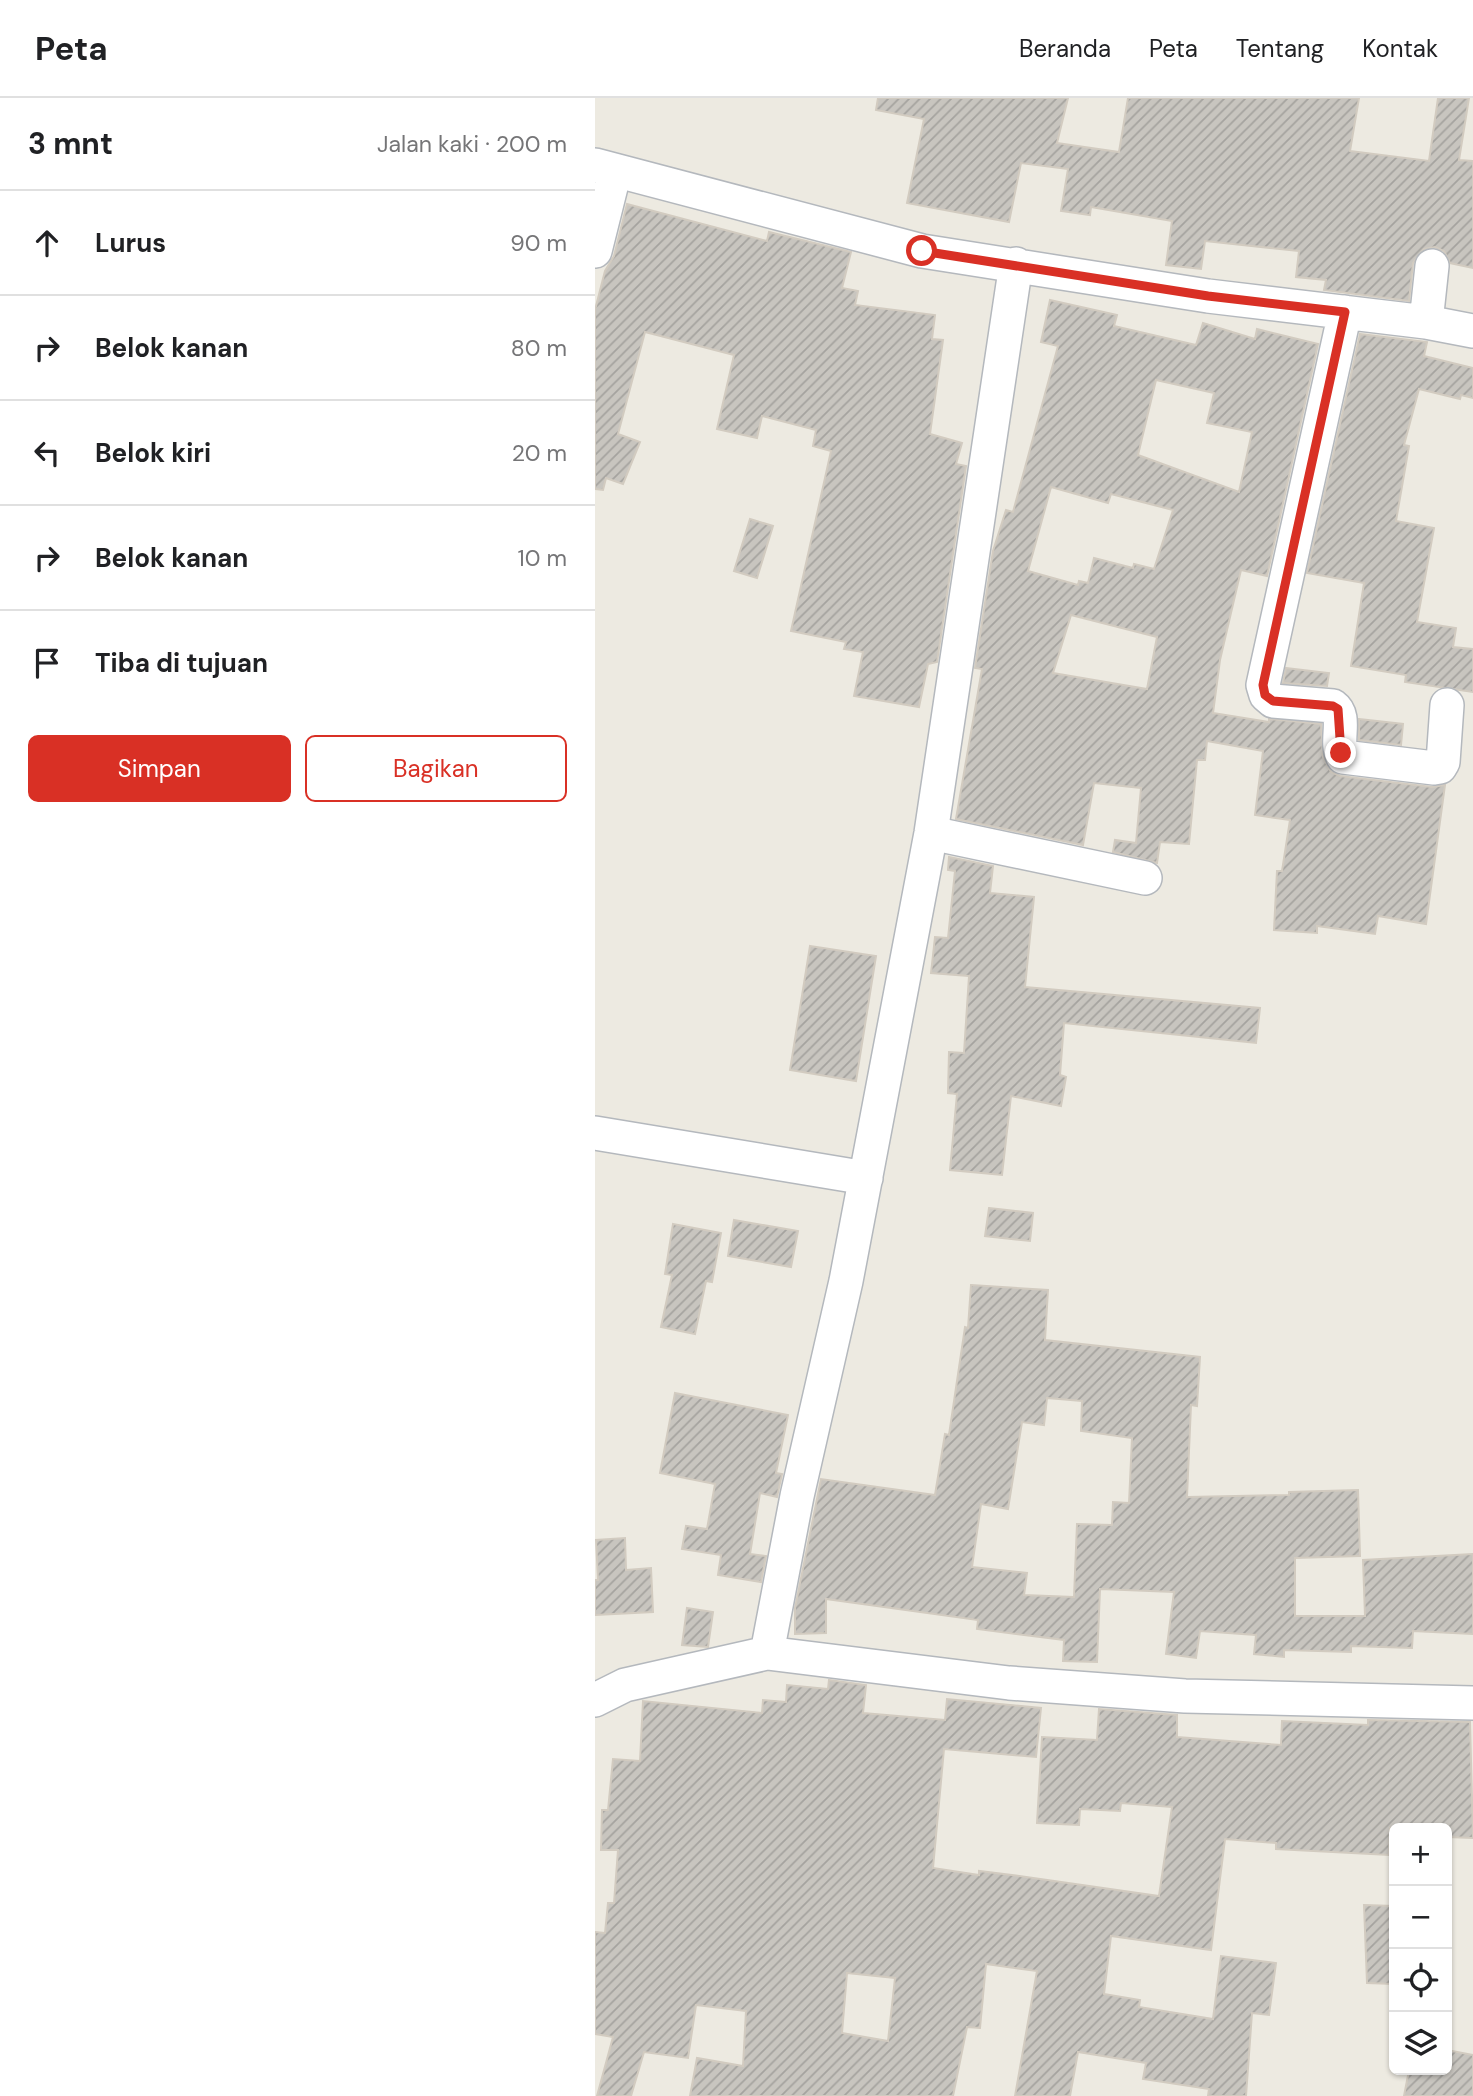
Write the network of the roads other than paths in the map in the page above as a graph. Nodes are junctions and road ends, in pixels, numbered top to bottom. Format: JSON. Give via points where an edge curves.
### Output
{"nodes":[{"id":1,"x":605,"y":168,"type":"edge"},
{"id":2,"x":595,"y":251,"type":"edge"},
{"id":3,"x":1016,"y":264,"type":"junction"},
{"id":4,"x":1433,"y":266,"type":"dead end"},
{"id":5,"x":1345,"y":312,"type":"junction"},
{"id":6,"x":1426,"y":322,"type":"junction"},
{"id":7,"x":1473,"y":331,"type":"edge"},
{"id":8,"x":1447,"y":705,"type":"dead end"},
{"id":9,"x":931,"y":833,"type":"junction"},
{"id":10,"x":1145,"y":878,"type":"dead end"},
{"id":11,"x":595,"y":1133,"type":"edge"},
{"id":12,"x":866,"y":1178,"type":"junction"},
{"id":13,"x":767,"y":1653,"type":"junction"},
{"id":14,"x":595,"y":1700,"type":"edge"},
{"id":15,"x":1473,"y":1703,"type":"edge"}],
"edges":[{"from":1,"to":2,"type":"street"},
{"from":1,"to":3,"type":"street","via":[[922,251]]},
{"from":3,"to":5,"type":"street","via":[[1208,296]]},
{"from":3,"to":9,"type":"street"},
{"from":4,"to":6,"type":"street"},
{"from":5,"to":6,"type":"street"},
{"from":5,"to":8,"type":"street","via":[[1263,685],[1265,695],[1273,701],[1338,709],[1338,747],[1343,757],[1434,768],[1443,762]]},
{"from":6,"to":7,"type":"street"},
{"from":9,"to":10,"type":"street"},
{"from":9,"to":12,"type":"street"},
{"from":11,"to":12,"type":"street"},
{"from":12,"to":13,"type":"street"},
{"from":13,"to":14,"type":"street","via":[[625,1685]]},
{"from":13,"to":15,"type":"street","via":[[1009,1683],[1185,1696]]}]}
